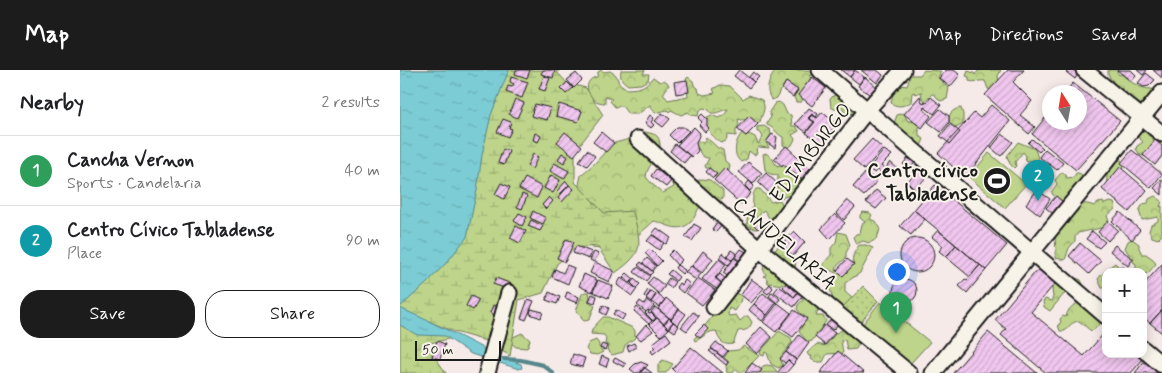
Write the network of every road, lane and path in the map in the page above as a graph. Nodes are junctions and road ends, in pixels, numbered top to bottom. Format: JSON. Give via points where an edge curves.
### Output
{"nodes":[{"id":1,"x":820,"y":70,"type":"edge"},
{"id":2,"x":903,"y":70,"type":"edge"},
{"id":3,"x":1084,"y":70,"type":"edge"},
{"id":4,"x":1162,"y":93,"type":"edge"},
{"id":5,"x":867,"y":110,"type":"junction"},
{"id":6,"x":1142,"y":117,"type":"junction"},
{"id":7,"x":1162,"y":134,"type":"edge"},
{"id":8,"x":638,"y":139,"type":"dead end"},
{"id":9,"x":759,"y":249,"type":"junction"},
{"id":10,"x":1032,"y":252,"type":"junction"},
{"id":11,"x":509,"y":292,"type":"dead end"},
{"id":12,"x":714,"y":307,"type":"dead end"},
{"id":13,"x":1103,"y":313,"type":"edge"},
{"id":14,"x":1147,"y":352,"type":"edge"},
{"id":15,"x":1162,"y":365,"type":"edge"},
{"id":16,"x":486,"y":373,"type":"edge"},
{"id":17,"x":908,"y":373,"type":"edge"},
{"id":18,"x":933,"y":373,"type":"edge"}],
"edges":[{"from":1,"to":5,"type":"street"},
{"from":2,"to":5,"type":"street","name":"EDIMBURGO"},
{"from":3,"to":6,"type":"street"},
{"from":4,"to":6,"type":"street"},
{"from":5,"to":9,"type":"street","name":"EDIMBURGO"},
{"from":5,"to":10,"type":"street"},
{"from":6,"to":7,"type":"street"},
{"from":6,"to":10,"type":"street"},
{"from":8,"to":9,"type":"street","name":"CANDELARIA"},
{"from":9,"to":12,"type":"street","name":"EDIMBURGO"},
{"from":9,"to":17,"type":"street","name":"CANDELARIA"},
{"from":10,"to":13,"type":"street"},
{"from":10,"to":18,"type":"street"},
{"from":11,"to":16,"type":"street"},
{"from":14,"to":15,"type":"street"}]}
